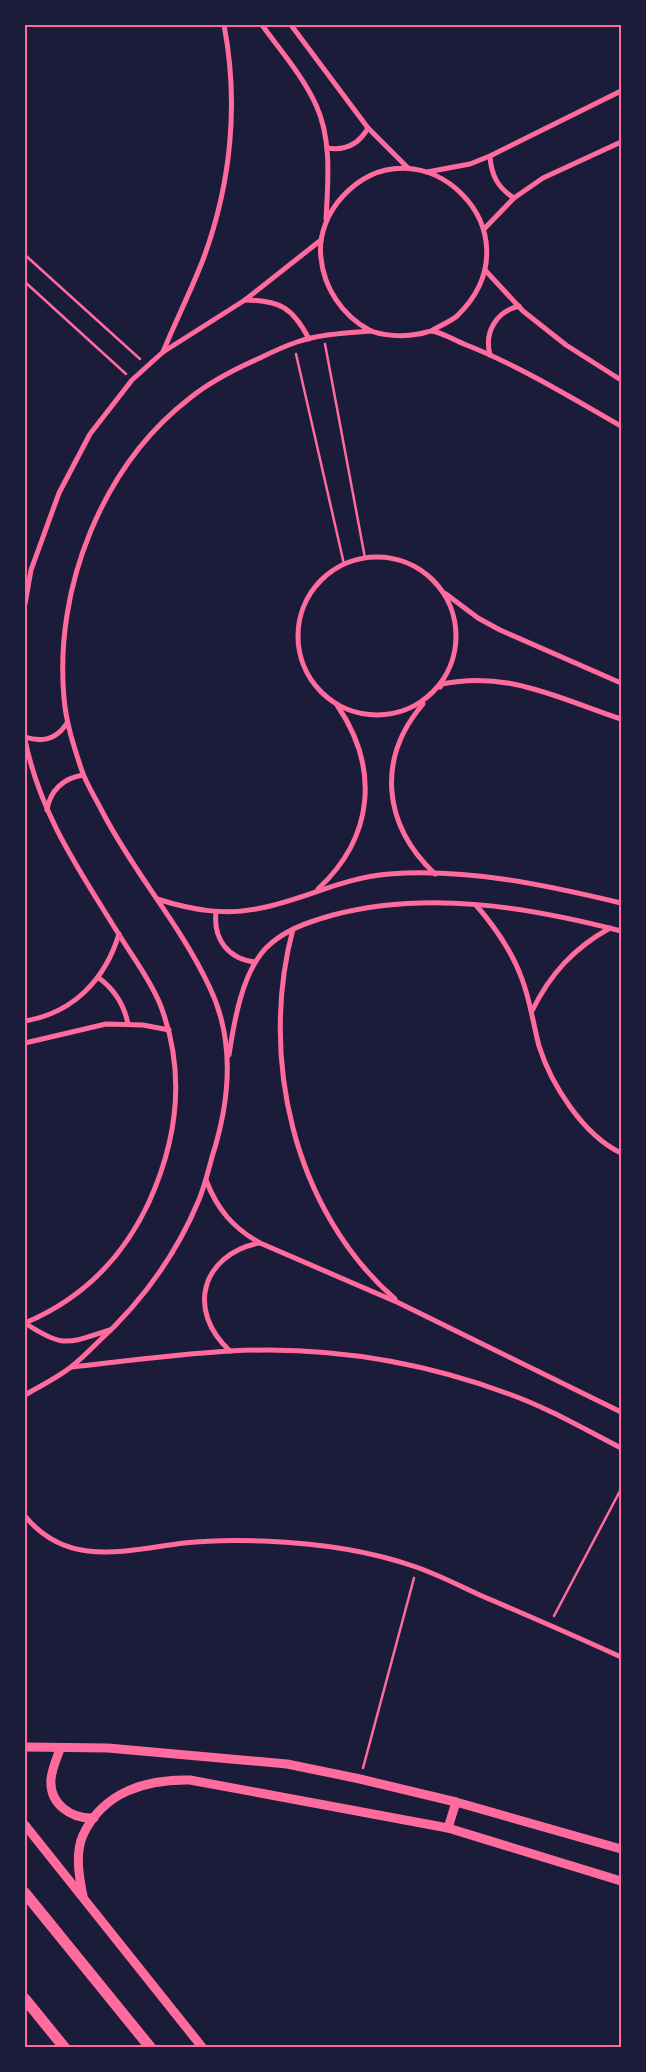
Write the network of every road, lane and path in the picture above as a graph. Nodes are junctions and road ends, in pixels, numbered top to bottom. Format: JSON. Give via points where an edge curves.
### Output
{"nodes":[{"id":1,"x":224,"y":25,"type":"edge"},
{"id":2,"x":262,"y":25,"type":"edge"},
{"id":3,"x":290,"y":25,"type":"edge"},
{"id":4,"x":621,"y":91,"type":"edge"},
{"id":5,"x":368,"y":128,"type":"junction"},
{"id":6,"x":621,"y":142,"type":"edge"},
{"id":7,"x":327,"y":148,"type":"junction"},
{"id":8,"x":490,"y":156,"type":"junction"},
{"id":9,"x":408,"y":168,"type":"junction"},
{"id":10,"x":427,"y":172,"type":"junction"},
{"id":11,"x":514,"y":198,"type":"junction"},
{"id":12,"x":326,"y":221,"type":"junction"},
{"id":13,"x":484,"y":229,"type":"junction"},
{"id":14,"x":321,"y":240,"type":"junction"},
{"id":15,"x":25,"y":255,"type":"edge"},
{"id":16,"x":485,"y":270,"type":"junction"},
{"id":17,"x":25,"y":282,"type":"edge"},
{"id":18,"x":245,"y":300,"type":"junction"},
{"id":19,"x":518,"y":306,"type":"junction"},
{"id":20,"x":371,"y":331,"type":"junction"},
{"id":21,"x":431,"y":331,"type":"junction"},
{"id":22,"x":323,"y":335,"type":"junction"},
{"id":23,"x":309,"y":339,"type":"junction"},
{"id":24,"x":294,"y":343,"type":"junction"},
{"id":25,"x":163,"y":352,"type":"junction"},
{"id":26,"x":490,"y":355,"type":"junction"},
{"id":27,"x":147,"y":365,"type":"junction"},
{"id":28,"x":132,"y":380,"type":"junction"},
{"id":29,"x":621,"y":380,"type":"edge"},
{"id":30,"x":621,"y":426,"type":"edge"},
{"id":31,"x":365,"y":558,"type":"junction"},
{"id":32,"x":344,"y":564,"type":"junction"},
{"id":33,"x":444,"y":592,"type":"junction"},
{"id":34,"x":25,"y":604,"type":"edge"},
{"id":35,"x":621,"y":682,"type":"edge"},
{"id":36,"x":434,"y":692,"type":"junction"},
{"id":37,"x":426,"y":700,"type":"junction"},
{"id":38,"x":337,"y":705,"type":"junction"},
{"id":39,"x":621,"y":720,"type":"edge"},
{"id":40,"x":67,"y":723,"type":"junction"},
{"id":41,"x":25,"y":738,"type":"edge"},
{"id":42,"x":83,"y":775,"type":"junction"},
{"id":43,"x":47,"y":810,"type":"junction"},
{"id":44,"x":435,"y":874,"type":"junction"},
{"id":45,"x":317,"y":890,"type":"junction"},
{"id":46,"x":157,"y":899,"type":"junction"},
{"id":47,"x":621,"y":902,"type":"edge"},
{"id":48,"x":475,"y":904,"type":"junction"},
{"id":49,"x":216,"y":912,"type":"junction"},
{"id":50,"x":293,"y":928,"type":"junction"},
{"id":51,"x":610,"y":928,"type":"junction"},
{"id":52,"x":621,"y":931,"type":"edge"},
{"id":53,"x":119,"y":934,"type":"junction"},
{"id":54,"x":255,"y":962,"type":"junction"},
{"id":55,"x":99,"y":978,"type":"junction"},
{"id":56,"x":532,"y":1012,"type":"junction"},
{"id":57,"x":25,"y":1021,"type":"edge"},
{"id":58,"x":128,"y":1024,"type":"junction"},
{"id":59,"x":169,"y":1030,"type":"junction"},
{"id":60,"x":25,"y":1043,"type":"edge"},
{"id":61,"x":228,"y":1059,"type":"junction"},
{"id":62,"x":621,"y":1153,"type":"edge"},
{"id":63,"x":206,"y":1179,"type":"junction"},
{"id":64,"x":260,"y":1243,"type":"junction"},
{"id":65,"x":399,"y":1303,"type":"junction"},
{"id":66,"x":25,"y":1323,"type":"edge"},
{"id":67,"x":112,"y":1329,"type":"junction"},
{"id":68,"x":230,"y":1351,"type":"junction"},
{"id":69,"x":72,"y":1367,"type":"junction"},
{"id":70,"x":25,"y":1395,"type":"edge"},
{"id":71,"x":621,"y":1412,"type":"edge"},
{"id":72,"x":621,"y":1448,"type":"edge"},
{"id":73,"x":621,"y":1490,"type":"edge"},
{"id":74,"x":25,"y":1516,"type":"edge"},
{"id":75,"x":417,"y":1568,"type":"junction"},
{"id":76,"x":549,"y":1625,"type":"junction"},
{"id":77,"x":621,"y":1657,"type":"edge"},
{"id":78,"x":25,"y":1747,"type":"edge"},
{"id":79,"x":60,"y":1749,"type":"junction"},
{"id":80,"x":360,"y":1779,"type":"junction"},
{"id":81,"x":456,"y":1802,"type":"junction"},
{"id":82,"x":94,"y":1818,"type":"junction"},
{"id":83,"x":25,"y":1825,"type":"edge"},
{"id":84,"x":448,"y":1828,"type":"junction"},
{"id":85,"x":621,"y":1849,"type":"edge"},
{"id":86,"x":621,"y":1881,"type":"edge"},
{"id":87,"x":25,"y":1894,"type":"edge"},
{"id":88,"x":83,"y":1896,"type":"junction"},
{"id":89,"x":25,"y":1999,"type":"edge"},
{"id":90,"x":64,"y":2047,"type":"edge"},
{"id":91,"x":150,"y":2047,"type":"edge"},
{"id":92,"x":202,"y":2047,"type":"edge"}],
"edges":[{"from":1,"to":25,"type":"street","via":[[232,115],[226,174],[204,259]]},
{"from":2,"to":7,"type":"street","via":[[316,105]]},
{"from":3,"to":5,"type":"street"},
{"from":4,"to":8,"type":"street"},
{"from":5,"to":7,"type":"street","via":[[354,144],[341,149]]},
{"from":5,"to":9,"type":"street"},
{"from":6,"to":11,"type":"street","via":[[543,178]]},
{"from":7,"to":12,"type":"street"},
{"from":8,"to":10,"type":"street","via":[[470,164]]},
{"from":8,"to":11,"type":"street","via":[[493,176],[505,193]]},
{"from":9,"to":10,"type":"street"},
{"from":9,"to":12,"type":"street","via":[[369,176],[351,187],[336,203]]},
{"from":10,"to":13,"type":"street","via":[[446,180],[463,193]]},
{"from":11,"to":13,"type":"street"},
{"from":12,"to":14,"type":"street"},
{"from":13,"to":16,"type":"street"},
{"from":14,"to":18,"type":"street"},
{"from":14,"to":20,"type":"street","via":[[320,256],[335,300],[345,312]]},
{"from":15,"to":27,"type":"path"},
{"from":16,"to":19,"type":"street"},
{"from":16,"to":21,"type":"street","via":[[475,296],[456,317]]},
{"from":17,"to":28,"type":"path"},
{"from":18,"to":23,"type":"street","via":[[266,300],[285,307],[300,321]]},
{"from":18,"to":25,"type":"street"},
{"from":19,"to":26,"type":"street","via":[[505,311],[495,321],[488,334]]},
{"from":19,"to":29,"type":"street","via":[[566,345]]},
{"from":20,"to":21,"type":"street","via":[[401,336]]},
{"from":20,"to":22,"type":"street"},
{"from":21,"to":26,"type":"street"},
{"from":22,"to":23,"type":"street"},
{"from":22,"to":31,"type":"path"},
{"from":23,"to":24,"type":"street"},
{"from":24,"to":32,"type":"path"},
{"from":24,"to":40,"type":"street","via":[[228,373],[190,397],[155,429],[110,493],[88,541],[72,592],[64,654]]},
{"from":25,"to":27,"type":"street"},
{"from":26,"to":30,"type":"street"},
{"from":27,"to":28,"type":"street"},
{"from":28,"to":34,"type":"street","via":[[90,434],[59,493],[31,570]]},
{"from":31,"to":32,"type":"street"},
{"from":31,"to":33,"type":"street","via":[[391,558],[415,566]]},
{"from":32,"to":38,"type":"street","via":[[326,576],[312,592],[300,618],[298,632],[299,647],[308,674],[315,686]]},
{"from":33,"to":35,"type":"street","via":[[500,630]]},
{"from":33,"to":36,"type":"street","via":[[452,608],[457,644],[453,662]]},
{"from":36,"to":37,"type":"street"},
{"from":36,"to":39,"type":"street","via":[[442,684],[457,681],[502,681]]},
{"from":37,"to":38,"type":"street","via":[[398,714],[382,716],[359,714]]},
{"from":37,"to":44,"type":"street","via":[[413,715],[400,741],[392,770],[392,790],[394,809],[404,836],[421,861]]},
{"from":38,"to":45,"type":"street","via":[[360,750],[366,784],[365,802],[350,851]]},
{"from":40,"to":41,"type":"street","via":[[53,738]]},
{"from":40,"to":42,"type":"street"},
{"from":41,"to":43,"type":"street"},
{"from":42,"to":43,"type":"street","via":[[68,779],[56,789]]},
{"from":42,"to":46,"type":"street","via":[[120,845]]},
{"from":43,"to":53,"type":"street","via":[[63,844]]},
{"from":44,"to":45,"type":"street","via":[[365,877]]},
{"from":44,"to":47,"type":"street","via":[[489,877]]},
{"from":45,"to":49,"type":"street","via":[[263,908]]},
{"from":46,"to":49,"type":"street","via":[[186,908]]},
{"from":46,"to":61,"type":"street","via":[[210,987],[221,1020]]},
{"from":48,"to":50,"type":"street","via":[[414,902],[383,905],[352,910]]},
{"from":48,"to":51,"type":"street"},
{"from":48,"to":56,"type":"street","via":[[498,931],[515,962]]},
{"from":49,"to":54,"type":"street","via":[[216,933],[227,950],[245,961]]},
{"from":50,"to":54,"type":"street","via":[[276,938]]},
{"from":50,"to":65,"type":"street","via":[[282,979],[279,1027],[282,1074],[291,1122],[306,1167],[334,1224],[366,1270]]},
{"from":51,"to":52,"type":"street"},
{"from":51,"to":56,"type":"street","via":[[582,946],[558,969]]},
{"from":53,"to":55,"type":"street"},
{"from":53,"to":59,"type":"street","via":[[160,1002]]},
{"from":54,"to":61,"type":"street","via":[[238,1010]]},
{"from":55,"to":57,"type":"street","via":[[62,1010]]},
{"from":55,"to":58,"type":"street","via":[[119,998]]},
{"from":56,"to":62,"type":"street","via":[[542,1054],[560,1091],[591,1130]]},
{"from":58,"to":59,"type":"street"},
{"from":58,"to":60,"type":"street","via":[[106,1024]]},
{"from":59,"to":66,"type":"street","via":[[176,1071],[174,1112],[164,1160],[144,1212],[121,1250],[93,1282],[60,1307]]},
{"from":61,"to":63,"type":"street","via":[[225,1105]]},
{"from":63,"to":64,"type":"street","via":[[220,1210],[245,1235]]},
{"from":63,"to":67,"type":"street","via":[[165,1266]]},
{"from":64,"to":65,"type":"street"},
{"from":64,"to":68,"type":"street","via":[[244,1246],[229,1254],[218,1265],[207,1286],[205,1311],[210,1326]]},
{"from":65,"to":71,"type":"street"},
{"from":66,"to":67,"type":"street","via":[[50,1339],[66,1342]]},
{"from":67,"to":69,"type":"street"},
{"from":68,"to":69,"type":"street"},
{"from":68,"to":72,"type":"street","via":[[326,1352],[428,1368],[539,1406]]},
{"from":69,"to":70,"type":"street"},
{"from":73,"to":76,"type":"path"},
{"from":74,"to":75,"type":"street","via":[[55,1540],[88,1552],[122,1552],[211,1541],[264,1541],[341,1549]]},
{"from":75,"to":76,"type":"street"},
{"from":75,"to":80,"type":"path"},
{"from":76,"to":77,"type":"street"},
{"from":78,"to":79,"type":"street"},
{"from":79,"to":80,"type":"street","via":[[108,1748],[287,1764]]},
{"from":79,"to":82,"type":"street","via":[[51,1781],[54,1797],[71,1814]]},
{"from":80,"to":81,"type":"street"},
{"from":81,"to":84,"type":"street"},
{"from":81,"to":85,"type":"street"},
{"from":82,"to":84,"type":"street","via":[[119,1794],[153,1782],[190,1780]]},
{"from":82,"to":88,"type":"street","via":[[82,1836],[79,1856]]},
{"from":83,"to":88,"type":"street"},
{"from":84,"to":86,"type":"street"},
{"from":87,"to":91,"type":"main road"},
{"from":88,"to":92,"type":"street"},
{"from":89,"to":90,"type":"main road"}]}
